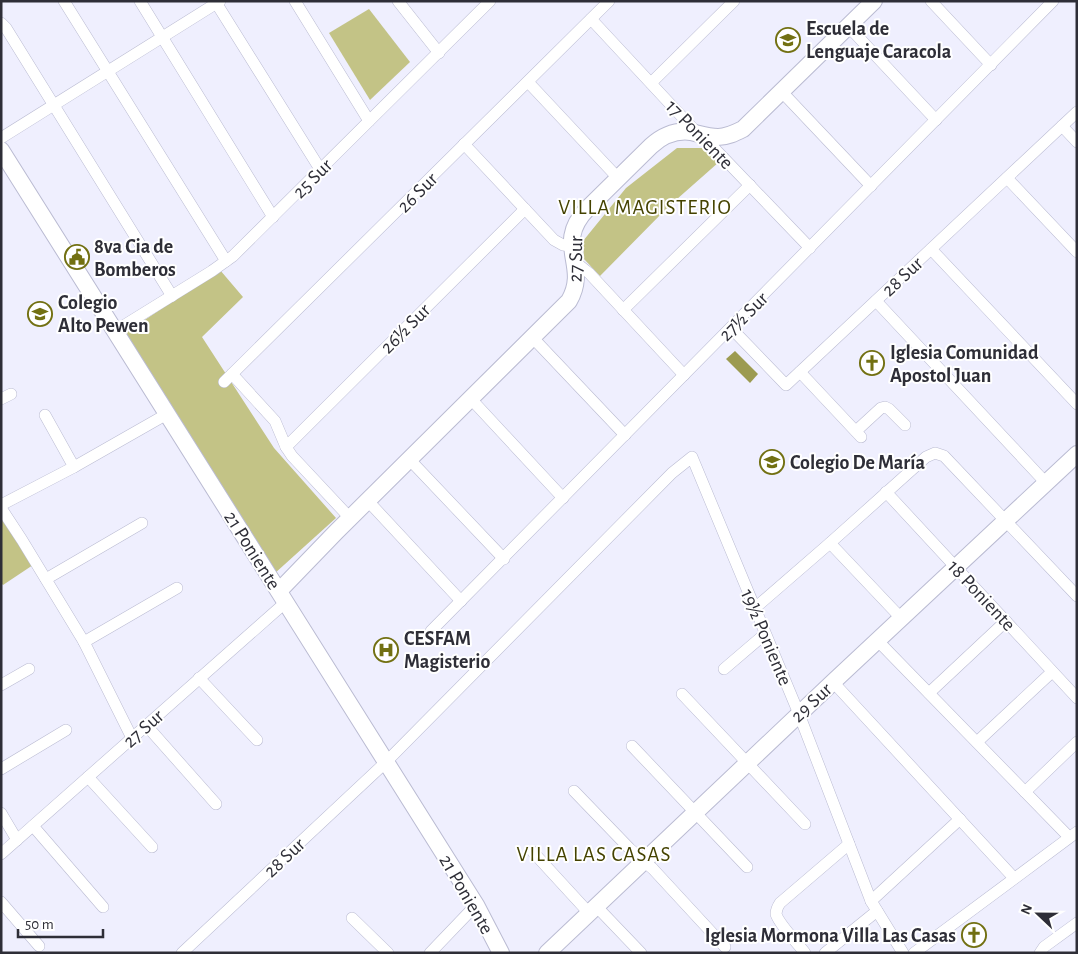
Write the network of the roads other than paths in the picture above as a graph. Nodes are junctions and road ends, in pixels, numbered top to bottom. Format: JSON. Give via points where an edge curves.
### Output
{"nodes":[{"id":1,"x":64,"y":1,"type":"edge"},
{"id":2,"x":140,"y":1,"type":"edge"},
{"id":3,"x":295,"y":1,"type":"edge"},
{"id":4,"x":398,"y":1,"type":"edge"},
{"id":5,"x":609,"y":1,"type":"edge"},
{"id":6,"x":734,"y":1,"type":"edge"},
{"id":7,"x":874,"y":1,"type":"edge"},
{"id":8,"x":932,"y":1,"type":"edge"},
{"id":9,"x":1053,"y":1,"type":"edge"},
{"id":10,"x":217,"y":2,"type":"edge"},
{"id":11,"x":484,"y":3,"type":"edge"},
{"id":12,"x":591,"y":19,"type":"junction"},
{"id":13,"x":1,"y":23,"type":"edge"},
{"id":14,"x":848,"y":26,"type":"junction"},
{"id":15,"x":162,"y":37,"type":"junction"},
{"id":16,"x":439,"y":52,"type":"junction"},
{"id":17,"x":991,"y":65,"type":"junction"},
{"id":18,"x":108,"y":71,"type":"junction"},
{"id":19,"x":528,"y":82,"type":"junction"},
{"id":20,"x":651,"y":83,"type":"junction"},
{"id":21,"x":782,"y":92,"type":"junction"},
{"id":22,"x":53,"y":105,"type":"junction"},
{"id":23,"x":1077,"y":112,"type":"edge"},
{"id":24,"x":936,"y":120,"type":"junction"},
{"id":25,"x":369,"y":121,"type":"junction"},
{"id":26,"x":1062,"y":126,"type":"junction"},
{"id":27,"x":698,"y":134,"type":"junction"},
{"id":28,"x":1,"y":138,"type":"edge"},
{"id":29,"x":1077,"y":142,"type":"edge"},
{"id":30,"x":464,"y":144,"type":"junction"},
{"id":31,"x":1,"y":150,"type":"edge"},
{"id":32,"x":320,"y":170,"type":"junction"},
{"id":33,"x":618,"y":178,"type":"junction"},
{"id":34,"x":1007,"y":178,"type":"junction"},
{"id":35,"x":750,"y":185,"type":"junction"},
{"id":36,"x":871,"y":186,"type":"junction"},
{"id":37,"x":525,"y":209,"type":"junction"},
{"id":38,"x":273,"y":217,"type":"junction"},
{"id":39,"x":571,"y":246,"type":"junction"},
{"id":40,"x":810,"y":248,"type":"junction"},
{"id":41,"x":931,"y":249,"type":"junction"},
{"id":42,"x":1077,"y":252,"type":"edge"},
{"id":43,"x":226,"y":261,"type":"junction"},
{"id":44,"x":575,"y":262,"type":"junction"},
{"id":45,"x":172,"y":296,"type":"junction"},
{"id":46,"x":876,"y":301,"type":"junction"},
{"id":47,"x":624,"y":310,"type":"junction"},
{"id":48,"x":731,"y":328,"type":"junction"},
{"id":49,"x":115,"y":331,"type":"junction"},
{"id":50,"x":533,"y":338,"type":"junction"},
{"id":51,"x":800,"y":372,"type":"junction"},
{"id":52,"x":684,"y":375,"type":"junction"},
{"id":53,"x":471,"y":399,"type":"junction"},
{"id":54,"x":1077,"y":404,"type":"edge"},
{"id":55,"x":167,"y":414,"type":"junction"},
{"id":56,"x":45,"y":415,"type":"dead end"},
{"id":57,"x":905,"y":425,"type":"dead end"},
{"id":58,"x":625,"y":435,"type":"junction"},
{"id":59,"x":286,"y":447,"type":"junction"},
{"id":60,"x":1076,"y":456,"type":"edge"},
{"id":61,"x":692,"y":457,"type":"joint"},
{"id":62,"x":410,"y":460,"type":"junction"},
{"id":63,"x":74,"y":467,"type":"junction"},
{"id":64,"x":1046,"y":483,"type":"junction"},
{"id":65,"x":886,"y":492,"type":"junction"},
{"id":66,"x":563,"y":498,"type":"junction"},
{"id":67,"x":368,"y":501,"type":"junction"},
{"id":68,"x":1,"y":506,"type":"edge"},
{"id":69,"x":350,"y":518,"type":"junction"},
{"id":70,"x":1006,"y":520,"type":"junction"},
{"id":71,"x":142,"y":523,"type":"dead end"},
{"id":72,"x":830,"y":544,"type":"junction"},
{"id":73,"x":504,"y":558,"type":"junction"},
{"id":74,"x":956,"y":567,"type":"junction"},
{"id":75,"x":46,"y":579,"type":"junction"},
{"id":76,"x":177,"y":588,"type":"dead end"},
{"id":77,"x":282,"y":596,"type":"junction"},
{"id":78,"x":1077,"y":596,"type":"edge"},
{"id":79,"x":461,"y":601,"type":"junction"},
{"id":80,"x":755,"y":608,"type":"junction"},
{"id":81,"x":901,"y":618,"type":"junction"},
{"id":82,"x":1006,"y":621,"type":"junction"},
{"id":83,"x":431,"y":630,"type":"dead end"},
{"id":84,"x":765,"y":634,"type":"junction"},
{"id":85,"x":877,"y":640,"type":"junction"},
{"id":86,"x":84,"y":642,"type":"junction"},
{"id":87,"x":29,"y":669,"type":"dead end"},
{"id":88,"x":724,"y":669,"type":"dead end"},
{"id":89,"x":1052,"y":672,"type":"junction"},
{"id":90,"x":199,"y":678,"type":"junction"},
{"id":91,"x":833,"y":682,"type":"junction"},
{"id":92,"x":1,"y":685,"type":"edge"},
{"id":93,"x":929,"y":693,"type":"junction"},
{"id":94,"x":682,"y":694,"type":"dead end"},
{"id":95,"x":1077,"y":698,"type":"edge"},
{"id":96,"x":799,"y":714,"type":"junction"},
{"id":97,"x":146,"y":726,"type":"junction"},
{"id":98,"x":66,"y":730,"type":"dead end"},
{"id":99,"x":132,"y":738,"type":"junction"},
{"id":100,"x":257,"y":740,"type":"dead end"},
{"id":101,"x":976,"y":742,"type":"junction"},
{"id":102,"x":1077,"y":742,"type":"edge"},
{"id":103,"x":632,"y":746,"type":"dead end"},
{"id":104,"x":386,"y":762,"type":"junction"},
{"id":105,"x":748,"y":763,"type":"junction"},
{"id":106,"x":1,"y":769,"type":"edge"},
{"id":107,"x":88,"y":777,"type":"junction"},
{"id":108,"x":574,"y":791,"type":"dead end"},
{"id":109,"x":1025,"y":792,"type":"junction"},
{"id":110,"x":216,"y":804,"type":"dead end"},
{"id":111,"x":695,"y":812,"type":"junction"},
{"id":112,"x":1,"y":813,"type":"edge"},
{"id":113,"x":960,"y":819,"type":"junction"},
{"id":114,"x":805,"y":824,"type":"dead end"},
{"id":115,"x":33,"y":826,"type":"junction"},
{"id":116,"x":1073,"y":835,"type":"edge"},
{"id":117,"x":18,"y":840,"type":"junction"},
{"id":118,"x":849,"y":844,"type":"junction"},
{"id":119,"x":152,"y":847,"type":"dead end"},
{"id":120,"x":533,"y":852,"type":"dead end"},
{"id":121,"x":1,"y":854,"type":"edge"},
{"id":122,"x":643,"y":861,"type":"junction"},
{"id":123,"x":747,"y":867,"type":"dead end"},
{"id":124,"x":1014,"y":878,"type":"junction"},
{"id":125,"x":1,"y":902,"type":"edge"},
{"id":126,"x":476,"y":905,"type":"junction"},
{"id":127,"x":874,"y":906,"type":"junction"},
{"id":128,"x":103,"y":907,"type":"dead end"},
{"id":129,"x":593,"y":909,"type":"junction"},
{"id":130,"x":352,"y":918,"type":"dead end"},
{"id":131,"x":1077,"y":923,"type":"edge"},
{"id":132,"x":39,"y":946,"type":"dead end"},
{"id":133,"x":724,"y":947,"type":"edge"},
{"id":134,"x":1042,"y":950,"type":"edge"},
{"id":135,"x":182,"y":953,"type":"edge"},
{"id":136,"x":388,"y":953,"type":"edge"},
{"id":137,"x":430,"y":953,"type":"edge"},
{"id":138,"x":501,"y":953,"type":"edge"},
{"id":139,"x":547,"y":953,"type":"edge"},
{"id":140,"x":641,"y":953,"type":"edge"},
{"id":141,"x":805,"y":953,"type":"edge"},
{"id":142,"x":825,"y":953,"type":"edge"},
{"id":143,"x":903,"y":953,"type":"edge"},
{"id":144,"x":914,"y":953,"type":"edge"}],
"edges":[{"from":1,"to":18,"type":"street"},
{"from":2,"to":15,"type":"street"},
{"from":3,"to":25,"type":"street"},
{"from":4,"to":16,"type":"street"},
{"from":5,"to":12,"type":"street","name":"26 Sur"},
{"from":6,"to":20,"type":"street"},
{"from":7,"to":14,"type":"street","name":"27 Sur"},
{"from":8,"to":17,"type":"street"},
{"from":9,"to":17,"type":"street","name":"27½ Sur"},
{"from":10,"to":15,"type":"street"},
{"from":10,"to":32,"type":"street"},
{"from":11,"to":16,"type":"street","name":"25 Sur"},
{"from":12,"to":19,"type":"street","name":"26 Sur"},
{"from":12,"to":20,"type":"street","name":"17 Poniente"},
{"from":13,"to":22,"type":"street"},
{"from":14,"to":21,"type":"street","name":"27 Sur"},
{"from":14,"to":24,"type":"street"},
{"from":15,"to":18,"type":"street"},
{"from":15,"to":38,"type":"street"},
{"from":16,"to":25,"type":"street","name":"25 Sur"},
{"from":17,"to":24,"type":"street","name":"27½ Sur"},
{"from":18,"to":22,"type":"street"},
{"from":18,"to":43,"type":"street"},
{"from":19,"to":30,"type":"street","name":"26 Sur"},
{"from":19,"to":33,"type":"street"},
{"from":20,"to":27,"type":"street","name":"17 Poniente"},
{"from":21,"to":27,"type":"street","name":"27 Sur","via":[[737,132],[718,137]]},
{"from":21,"to":36,"type":"street"},
{"from":22,"to":28,"type":"street"},
{"from":22,"to":45,"type":"street"},
{"from":23,"to":26,"type":"street","name":"28 Sur"},
{"from":24,"to":36,"type":"street","name":"27½ Sur"},
{"from":25,"to":32,"type":"street","name":"25 Sur"},
{"from":26,"to":29,"type":"street"},
{"from":26,"to":34,"type":"street","name":"28 Sur"},
{"from":27,"to":33,"type":"street","name":"27 Sur","via":[[684,132],[663,137]]},
{"from":27,"to":35,"type":"street","name":"17 Poniente"},
{"from":30,"to":37,"type":"street"},
{"from":30,"to":59,"type":"street","name":"26 Sur","via":[[228,378],[275,421]]},
{"from":31,"to":49,"type":"street","name":"21 Poniente"},
{"from":32,"to":38,"type":"street","name":"25 Sur"},
{"from":33,"to":39,"type":"street","name":"27 Sur","via":[[579,219]]},
{"from":34,"to":41,"type":"street","name":"28 Sur"},
{"from":34,"to":42,"type":"street"},
{"from":35,"to":40,"type":"street","name":"17 Poniente"},
{"from":35,"to":47,"type":"street"},
{"from":36,"to":40,"type":"street","name":"27½ Sur"},
{"from":37,"to":39,"type":"street","via":[[554,240]]},
{"from":37,"to":59,"type":"street","name":"26½ Sur"},
{"from":38,"to":43,"type":"street","name":"25 Sur"},
{"from":39,"to":44,"type":"street","name":"27 Sur"},
{"from":40,"to":48,"type":"street","name":"27½ Sur"},
{"from":41,"to":46,"type":"street","name":"28 Sur"},
{"from":41,"to":54,"type":"street"},
{"from":43,"to":45,"type":"street","name":"25 Sur"},
{"from":44,"to":47,"type":"street"},
{"from":44,"to":50,"type":"street","name":"27 Sur","via":[[577,281],[572,296]]},
{"from":45,"to":49,"type":"street","name":"25 Sur"},
{"from":46,"to":51,"type":"street","name":"28 Sur"},
{"from":46,"to":64,"type":"street"},
{"from":47,"to":52,"type":"street"},
{"from":48,"to":51,"type":"street","name":"28 Sur","via":[[786,385]]},
{"from":48,"to":52,"type":"street","name":"27½ Sur"},
{"from":49,"to":55,"type":"street","name":"21 Poniente"},
{"from":50,"to":53,"type":"street","name":"27 Sur"},
{"from":50,"to":58,"type":"street"},
{"from":51,"to":57,"type":"street","via":[[858,434],[885,406]]},
{"from":52,"to":58,"type":"street","name":"27½ Sur"},
{"from":53,"to":62,"type":"street","name":"27 Sur"},
{"from":53,"to":66,"type":"street"},
{"from":55,"to":63,"type":"street"},
{"from":55,"to":77,"type":"street","name":"21 Poniente"},
{"from":56,"to":63,"type":"street"},
{"from":58,"to":66,"type":"street","name":"27½ Sur"},
{"from":59,"to":69,"type":"street"},
{"from":60,"to":64,"type":"street","name":"29 Sur"},
{"from":61,"to":80,"type":"street","name":"19½ Poniente"},
{"from":61,"to":104,"type":"street","name":"28 Sur","via":[[672,473]]},
{"from":62,"to":67,"type":"street","name":"27 Sur"},
{"from":62,"to":73,"type":"street"},
{"from":63,"to":68,"type":"street"},
{"from":64,"to":70,"type":"street","name":"29 Sur"},
{"from":65,"to":70,"type":"street","via":[[935,453],[944,456]]},
{"from":65,"to":72,"type":"street"},
{"from":65,"to":74,"type":"street","name":"18 Poniente"},
{"from":66,"to":73,"type":"street","name":"27½ Sur"},
{"from":67,"to":69,"type":"street","name":"27 Sur"},
{"from":67,"to":79,"type":"street"},
{"from":68,"to":75,"type":"street"},
{"from":69,"to":77,"type":"street","name":"27 Sur"},
{"from":70,"to":74,"type":"street","name":"29 Sur"},
{"from":70,"to":78,"type":"street"},
{"from":71,"to":75,"type":"street"},
{"from":72,"to":80,"type":"street"},
{"from":72,"to":81,"type":"street"},
{"from":73,"to":79,"type":"street","name":"27½ Sur"},
{"from":74,"to":81,"type":"street","name":"29 Sur"},
{"from":74,"to":82,"type":"street","name":"18 Poniente"},
{"from":75,"to":86,"type":"street"},
{"from":76,"to":86,"type":"street"},
{"from":77,"to":90,"type":"street","name":"27 Sur"},
{"from":77,"to":104,"type":"street","name":"21 Poniente"},
{"from":79,"to":83,"type":"street","name":"27½ Sur"},
{"from":80,"to":84,"type":"street","name":"19½ Poniente"},
{"from":81,"to":85,"type":"street","name":"29 Sur"},
{"from":82,"to":89,"type":"street","name":"18 Poniente"},
{"from":82,"to":93,"type":"street"},
{"from":84,"to":88,"type":"street"},
{"from":84,"to":96,"type":"street","name":"19½ Poniente"},
{"from":85,"to":91,"type":"street","name":"29 Sur"},
{"from":85,"to":93,"type":"street"},
{"from":86,"to":99,"type":"street"},
{"from":87,"to":92,"type":"street"},
{"from":89,"to":95,"type":"street","name":"18 Poniente"},
{"from":89,"to":101,"type":"street"},
{"from":90,"to":97,"type":"street","name":"27 Sur"},
{"from":90,"to":100,"type":"street"},
{"from":91,"to":96,"type":"street","name":"29 Sur"},
{"from":91,"to":113,"type":"street"},
{"from":93,"to":101,"type":"street"},
{"from":94,"to":105,"type":"street"},
{"from":96,"to":105,"type":"street","name":"29 Sur"},
{"from":96,"to":118,"type":"street","name":"19½ Poniente"},
{"from":97,"to":99,"type":"street","name":"27 Sur"},
{"from":97,"to":110,"type":"street"},
{"from":98,"to":106,"type":"street"},
{"from":99,"to":107,"type":"street","name":"27 Sur"},
{"from":101,"to":109,"type":"street"},
{"from":102,"to":109,"type":"street"},
{"from":103,"to":111,"type":"street"},
{"from":104,"to":126,"type":"street","name":"21 Poniente"},
{"from":104,"to":135,"type":"street","name":"28 Sur"},
{"from":105,"to":111,"type":"street","name":"29 Sur"},
{"from":105,"to":114,"type":"street"},
{"from":107,"to":115,"type":"street","name":"27 Sur"},
{"from":107,"to":119,"type":"street"},
{"from":108,"to":122,"type":"street"},
{"from":109,"to":116,"type":"street"},
{"from":111,"to":122,"type":"street","name":"29 Sur"},
{"from":111,"to":123,"type":"street"},
{"from":112,"to":117,"type":"street"},
{"from":113,"to":124,"type":"street"},
{"from":113,"to":127,"type":"street"},
{"from":115,"to":117,"type":"street","name":"27 Sur"},
{"from":115,"to":128,"type":"street"},
{"from":116,"to":124,"type":"street"},
{"from":117,"to":121,"type":"street","name":"27 Sur"},
{"from":118,"to":127,"type":"street","name":"19½ Poniente"},
{"from":118,"to":141,"type":"street","via":[[780,903],[776,911],[779,921]]},
{"from":120,"to":129,"type":"street"},
{"from":122,"to":129,"type":"street","name":"29 Sur"},
{"from":122,"to":133,"type":"street"},
{"from":124,"to":144,"type":"street"},
{"from":125,"to":132,"type":"street"},
{"from":126,"to":137,"type":"street"},
{"from":126,"to":138,"type":"street","name":"21 Poniente"},
{"from":127,"to":142,"type":"street"},
{"from":127,"to":143,"type":"street","name":"19½ Poniente"},
{"from":129,"to":139,"type":"street","name":"29 Sur"},
{"from":129,"to":140,"type":"street"},
{"from":130,"to":136,"type":"street"},
{"from":131,"to":134,"type":"street"}]}
